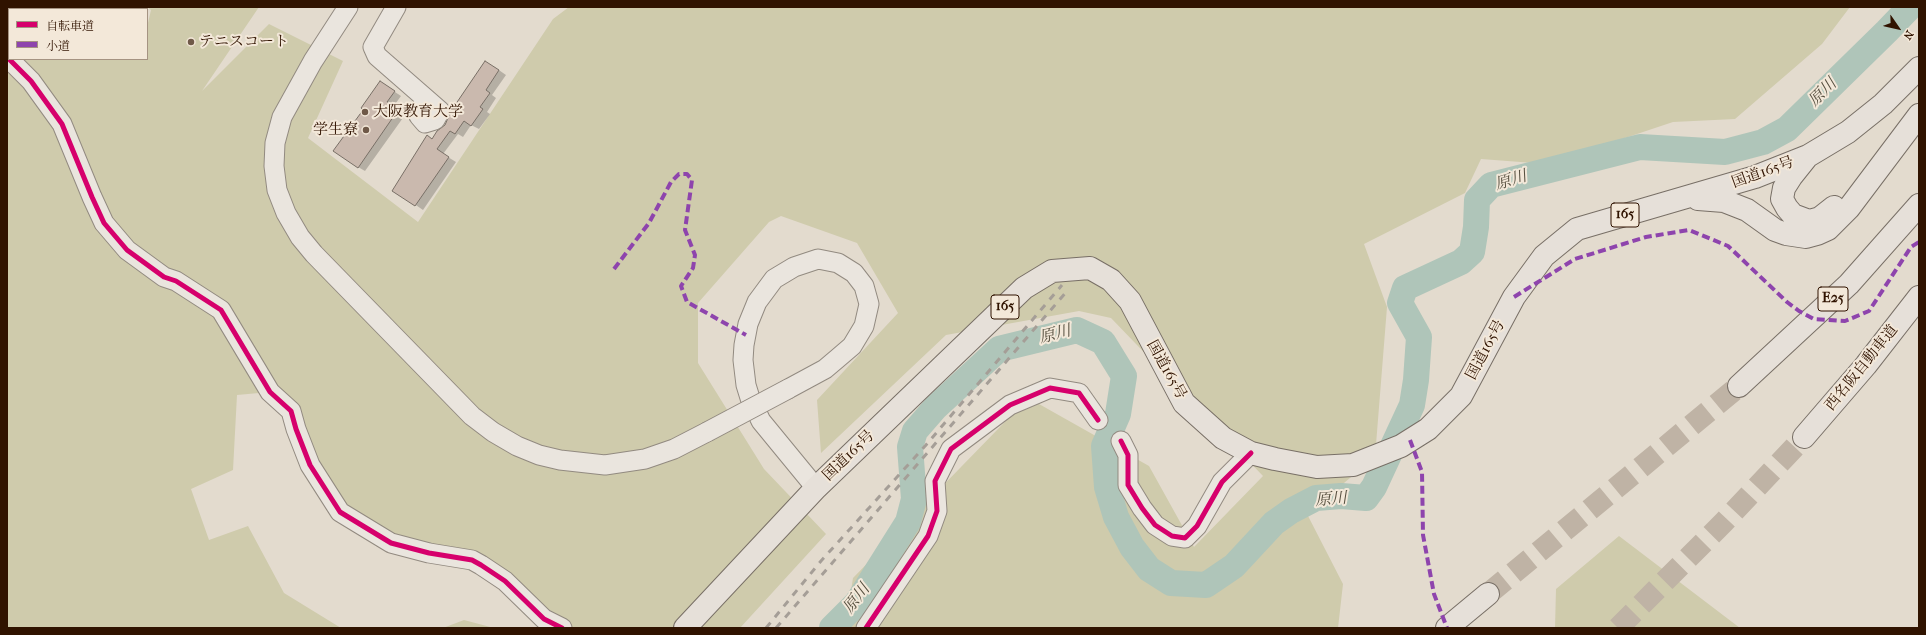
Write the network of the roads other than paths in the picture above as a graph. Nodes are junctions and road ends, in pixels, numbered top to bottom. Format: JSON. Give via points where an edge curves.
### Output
{"nodes":[{"id":1,"x":348,"y":7,"type":"edge"},
{"id":2,"x":396,"y":7,"type":"edge"},
{"id":3,"x":10,"y":60,"type":"edge"},
{"id":4,"x":1919,"y":68,"type":"edge"},
{"id":5,"x":425,"y":99,"type":"dead end"},
{"id":6,"x":1919,"y":103,"type":"edge"},
{"id":7,"x":1919,"y":115,"type":"edge"},
{"id":8,"x":1808,"y":156,"type":"junction"},
{"id":9,"x":1755,"y":177,"type":"junction"},
{"id":10,"x":1686,"y":198,"type":"junction"},
{"id":11,"x":1782,"y":199,"type":"junction"},
{"id":12,"x":1919,"y":205,"type":"edge"},
{"id":13,"x":1757,"y":217,"type":"junction"},
{"id":14,"x":1919,"y":297,"type":"edge"},
{"id":15,"x":1739,"y":386,"type":"tunnel mouth"},
{"id":16,"x":1098,"y":420,"type":"dead end"},
{"id":17,"x":1804,"y":437,"type":"tunnel mouth"},
{"id":18,"x":1121,"y":441,"type":"dead end"},
{"id":19,"x":1251,"y":452,"type":"junction"},
{"id":20,"x":816,"y":488,"type":"junction"},
{"id":21,"x":1488,"y":594,"type":"tunnel mouth"},
{"id":22,"x":562,"y":628,"type":"edge"},
{"id":23,"x":685,"y":628,"type":"edge"},
{"id":24,"x":866,"y":628,"type":"edge"},
{"id":25,"x":1447,"y":628,"type":"edge"}],
"edges":[{"from":1,"to":20,"type":"street","bridge":true,"via":[[313,61],[282,117],[275,144],[274,166],[278,190],[286,213],[314,254],[472,416],[493,432],[538,455],[605,465],[645,459],[674,449],[707,432],[788,389],[825,369],[852,346],[864,326],[869,304],[864,286],[854,274],[838,263],[818,259],[794,267],[774,279],[756,302],[748,324],[742,360],[750,398],[761,421]]},
{"from":2,"to":5,"type":"street","via":[[373,47],[377,56]]},
{"from":3,"to":22,"type":"street","via":[[31,81],[62,124],[104,223],[127,250],[164,277],[176,281],[221,310],[270,392],[291,411],[310,465],[340,512],[391,543],[472,560],[505,581],[544,619]]},
{"from":4,"to":8,"type":"highway","name":"国道165号","number":"165","via":[[1872,113],[1848,132]]},
{"from":6,"to":11,"type":"highway","via":[[1842,200],[1820,218],[1809,221],[1793,215]]},
{"from":7,"to":13,"type":"highway","via":[[1849,208],[1828,229],[1806,237],[1796,237],[1775,230]]},
{"from":8,"to":9,"type":"highway","name":"国道165号","number":"165"},
{"from":8,"to":11,"type":"highway","via":[[1784,188]]},
{"from":9,"to":10,"type":"highway","name":"国道165号","number":"165"},
{"from":9,"to":11,"type":"highway","via":[[1768,185]]},
{"from":9,"to":13,"type":"highway","via":[[1750,195]]},
{"from":10,"to":13,"type":"highway","via":[[1724,201]]},
{"from":10,"to":19,"type":"highway","name":"国道165号","number":"165","via":[[1577,229],[1544,256],[1514,297],[1461,396],[1428,429],[1401,446],[1353,464],[1317,467]]},
{"from":12,"to":15,"type":"highway","number":"E25","via":[[1849,284]]},
{"from":14,"to":17,"type":"highway","name":"西名阪自動車道","via":[[1866,365]]},
{"from":16,"to":24,"type":"street","via":[[1079,393],[1050,388],[1010,405],[951,449],[935,481],[937,510],[928,536]]},
{"from":18,"to":19,"type":"street","via":[[1128,455],[1128,485],[1142,508],[1155,525],[1172,536],[1185,538],[1197,526],[1222,482]]},
{"from":19,"to":20,"type":"highway","name":"国道165号","number":"165","via":[[1222,438],[1184,403],[1130,301],[1111,280],[1090,268],[1052,271],[1024,288]]},
{"from":20,"to":23,"type":"highway","name":"国道165号","number":"165"},
{"from":21,"to":25,"type":"highway"}]}
